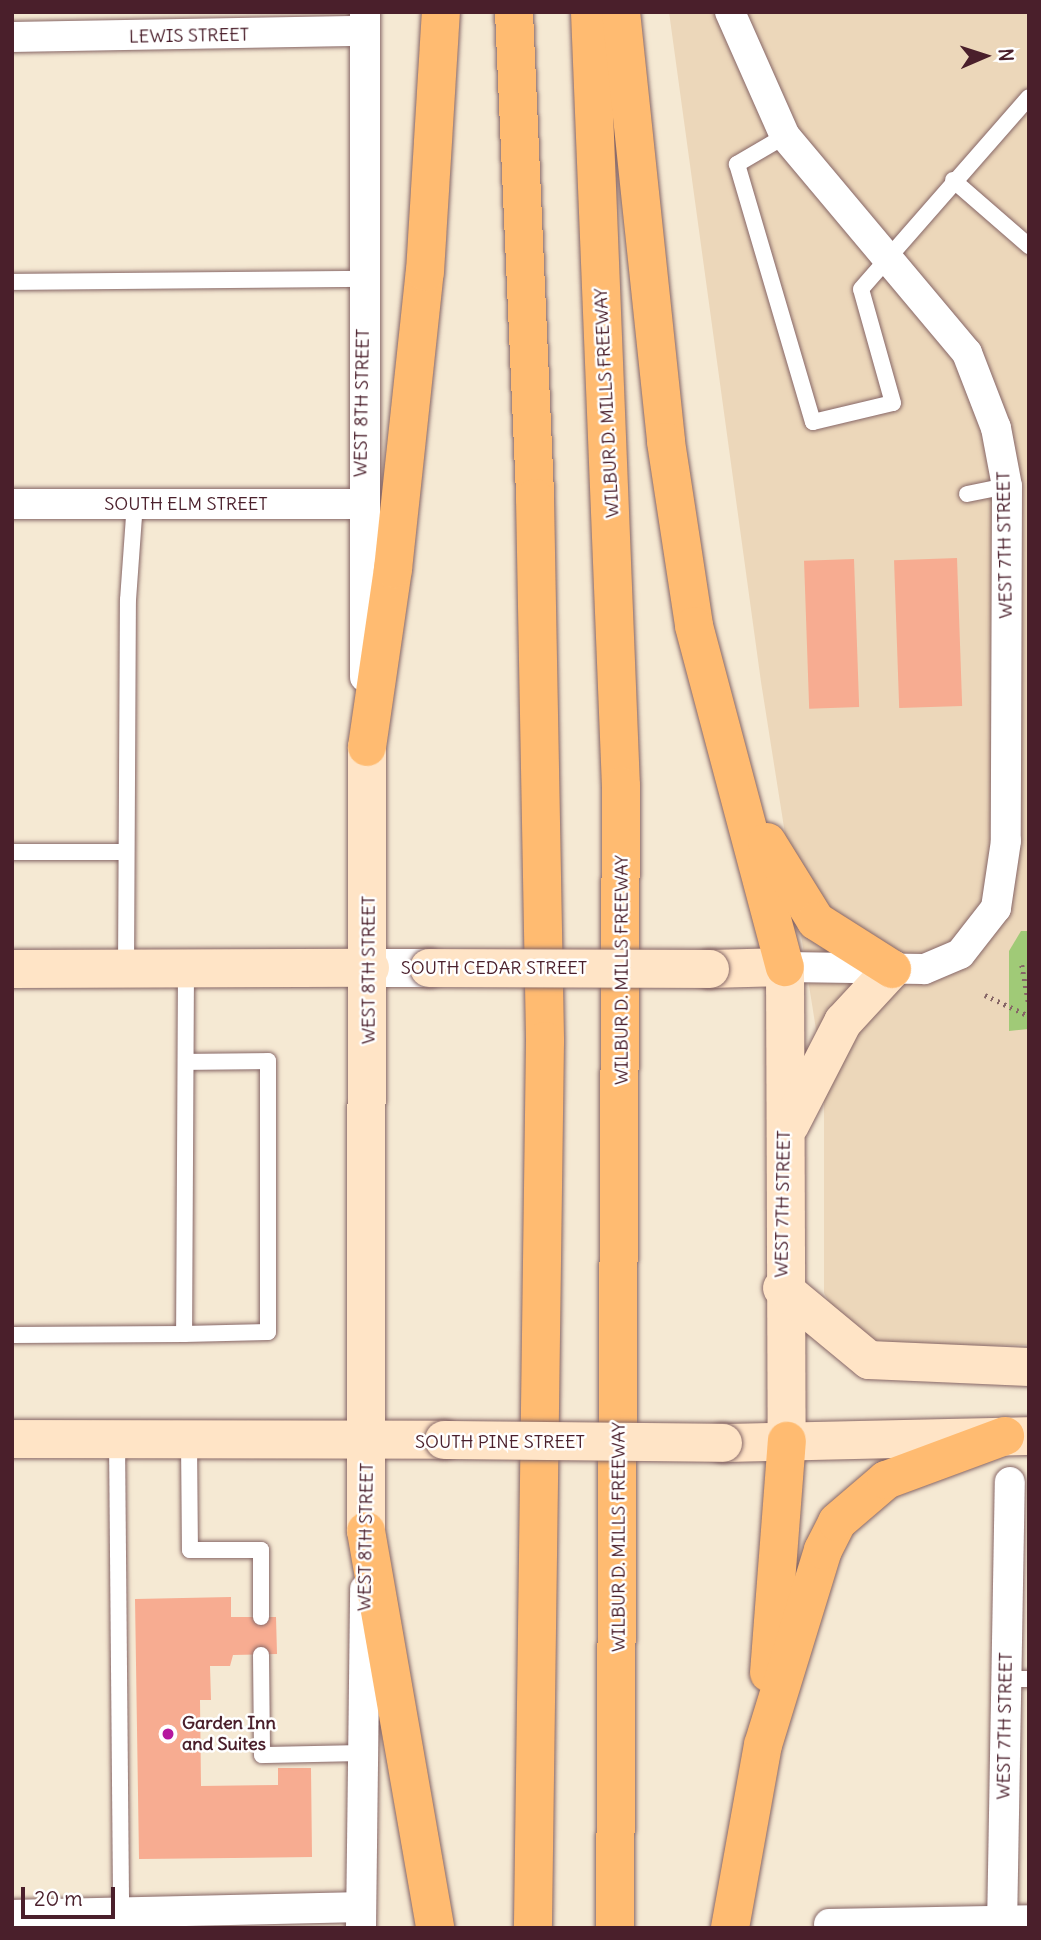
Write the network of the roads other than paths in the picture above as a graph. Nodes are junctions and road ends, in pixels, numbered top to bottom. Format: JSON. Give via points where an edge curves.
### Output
{"nodes":[{"id":1,"x":441,"y":12,"type":"edge"},
{"id":2,"x":514,"y":12,"type":"edge"},
{"id":3,"x":590,"y":12,"type":"edge"},
{"id":4,"x":621,"y":12,"type":"edge"},
{"id":5,"x":730,"y":12,"type":"edge"},
{"id":6,"x":365,"y":21,"type":"edge"},
{"id":7,"x":12,"y":37,"type":"edge"},
{"id":8,"x":1029,"y":97,"type":"edge"},
{"id":9,"x":785,"y":136,"type":"junction"},
{"id":10,"x":953,"y":180,"type":"junction"},
{"id":11,"x":1029,"y":246,"type":"edge"},
{"id":12,"x":885,"y":257,"type":"junction"},
{"id":13,"x":363,"y":279,"type":"junction"},
{"id":14,"x":12,"y":282,"type":"edge"},
{"id":15,"x":1018,"y":486,"type":"edge"},
{"id":16,"x":968,"y":494,"type":"dead end"},
{"id":17,"x":12,"y":503,"type":"edge"},
{"id":18,"x":135,"y":503,"type":"junction"},
{"id":19,"x":360,"y":505,"type":"junction"},
{"id":20,"x":367,"y":747,"type":"junction"},
{"id":21,"x":740,"y":795,"type":"junction"},
{"id":22,"x":12,"y":852,"type":"edge"},
{"id":23,"x":125,"y":852,"type":"junction"},
{"id":24,"x":785,"y":967,"type":"junction"},
{"id":25,"x":370,"y":968,"type":"junction"},
{"id":26,"x":429,"y":968,"type":"joint"},
{"id":27,"x":12,"y":969,"type":"edge"},
{"id":28,"x":186,"y":969,"type":"junction"},
{"id":29,"x":892,"y":969,"type":"junction"},
{"id":30,"x":126,"y":970,"type":"junction"},
{"id":31,"x":186,"y":1062,"type":"junction"},
{"id":32,"x":783,"y":1140,"type":"junction"},
{"id":33,"x":782,"y":1288,"type":"junction"},
{"id":34,"x":184,"y":1334,"type":"junction"},
{"id":35,"x":12,"y":1335,"type":"edge"},
{"id":36,"x":1029,"y":1367,"type":"edge"},
{"id":37,"x":1017,"y":1436,"type":"edge"},
{"id":38,"x":12,"y":1439,"type":"edge"},
{"id":39,"x":117,"y":1440,"type":"junction"},
{"id":40,"x":189,"y":1440,"type":"junction"},
{"id":41,"x":787,"y":1441,"type":"junction"},
{"id":42,"x":368,"y":1443,"type":"junction"},
{"id":43,"x":1010,"y":1482,"type":"dead end"},
{"id":44,"x":366,"y":1531,"type":"junction"},
{"id":45,"x":261,"y":1617,"type":"dead end"},
{"id":46,"x":261,"y":1655,"type":"dead end"},
{"id":47,"x":1017,"y":1679,"type":"edge"},
{"id":48,"x":763,"y":1745,"type":"junction"},
{"id":49,"x":366,"y":1753,"type":"junction"},
{"id":50,"x":12,"y":1915,"type":"edge"},
{"id":51,"x":361,"y":1918,"type":"edge"},
{"id":52,"x":121,"y":1921,"type":"edge"},
{"id":53,"x":1011,"y":1923,"type":"edge"},
{"id":54,"x":829,"y":1924,"type":"dead end"},
{"id":55,"x":435,"y":1928,"type":"edge"},
{"id":56,"x":533,"y":1928,"type":"edge"},
{"id":57,"x":615,"y":1928,"type":"edge"},
{"id":58,"x":730,"y":1928,"type":"edge"}],
"edges":[{"from":1,"to":20,"type":"highway","via":[[425,272]]},
{"from":2,"to":56,"type":"highway","via":[[535,498],[545,1041]]},
{"from":3,"to":57,"type":"highway","name":"WILBUR D. MILLS FREEWAY","via":[[621,786]]},
{"from":4,"to":21,"type":"highway","via":[[666,442],[694,626]]},
{"from":5,"to":9,"type":"street","name":"WEST 7TH STREET"},
{"from":6,"to":7,"type":"street","name":"LEWIS STREET"},
{"from":6,"to":13,"type":"street","name":"WEST 8TH STREET"},
{"from":8,"to":10,"type":"lane"},
{"from":9,"to":12,"type":"street","name":"WEST 7TH STREET"},
{"from":9,"to":12,"type":"lane","via":[[737,164],[813,422],[892,403],[861,289]]},
{"from":10,"to":11,"type":"lane"},
{"from":10,"to":12,"type":"lane"},
{"from":12,"to":15,"type":"street","name":"WEST 7TH STREET","via":[[971,360]]},
{"from":13,"to":14,"type":"lane"},
{"from":13,"to":19,"type":"street","name":"WEST 8TH STREET"},
{"from":15,"to":16,"type":"lane"},
{"from":15,"to":29,"type":"street","name":"WEST 7TH STREET","via":[[1006,841],[996,908],[960,954],[924,968]]},
{"from":17,"to":18,"type":"street","name":"SOUTH ELM STREET"},
{"from":18,"to":19,"type":"street","name":"SOUTH ELM STREET"},
{"from":18,"to":23,"type":"lane"},
{"from":19,"to":20,"type":"street","name":"WEST 8TH STREET"},
{"from":20,"to":25,"type":"main road","name":"WEST 8TH STREET"},
{"from":21,"to":24,"type":"highway"},
{"from":21,"to":29,"type":"highway","via":[[816,920]]},
{"from":22,"to":23,"type":"lane"},
{"from":23,"to":30,"type":"lane"},
{"from":24,"to":26,"type":"main road","name":"SOUTH CEDAR STREET","bridge":true},
{"from":24,"to":29,"type":"street","name":"SOUTH CEDAR STREET"},
{"from":24,"to":32,"type":"main road","name":"WEST 7TH STREET"},
{"from":25,"to":26,"type":"street","name":"SOUTH CEDAR STREET"},
{"from":25,"to":28,"type":"main road","name":"SOUTH CEDAR STREET"},
{"from":25,"to":42,"type":"main road","name":"WEST 8TH STREET"},
{"from":27,"to":30,"type":"main road","name":"SOUTH CEDAR STREET"},
{"from":28,"to":30,"type":"main road","name":"SOUTH CEDAR STREET"},
{"from":28,"to":31,"type":"lane"},
{"from":29,"to":32,"type":"main road","via":[[843,1022]]},
{"from":31,"to":34,"type":"lane"},
{"from":31,"to":34,"type":"lane","via":[[268,1061],[268,1332]]},
{"from":32,"to":33,"type":"main road","name":"WEST 7TH STREET"},
{"from":33,"to":36,"type":"main road","via":[[869,1360]]},
{"from":33,"to":41,"type":"main road","name":"WEST 7TH STREET"},
{"from":34,"to":35,"type":"lane"},
{"from":37,"to":41,"type":"main road","name":"SOUTH PINE STREET"},
{"from":37,"to":48,"type":"highway","via":[[886,1480],[837,1522],[823,1550]]},
{"from":38,"to":39,"type":"main road","name":"SOUTH PINE STREET"},
{"from":39,"to":40,"type":"main road","name":"SOUTH PINE STREET"},
{"from":39,"to":52,"type":"lane"},
{"from":40,"to":42,"type":"main road","name":"SOUTH PINE STREET"},
{"from":40,"to":45,"type":"lane","via":[[190,1550],[261,1550]]},
{"from":41,"to":42,"type":"main road","name":"SOUTH PINE STREET","bridge":true},
{"from":41,"to":48,"type":"highway"},
{"from":42,"to":44,"type":"main road","name":"WEST 8TH STREET"},
{"from":43,"to":47,"type":"street","name":"WEST 7TH STREET"},
{"from":44,"to":49,"type":"street","name":"WEST 8TH STREET"},
{"from":44,"to":55,"type":"highway"},
{"from":46,"to":49,"type":"lane","via":[[262,1755]]},
{"from":47,"to":53,"type":"street","name":"WEST 7TH STREET"},
{"from":48,"to":58,"type":"highway"},
{"from":49,"to":51,"type":"street","name":"WEST 8TH STREET"},
{"from":50,"to":52,"type":"street"},
{"from":51,"to":52,"type":"street"},
{"from":53,"to":54,"type":"street"}]}
